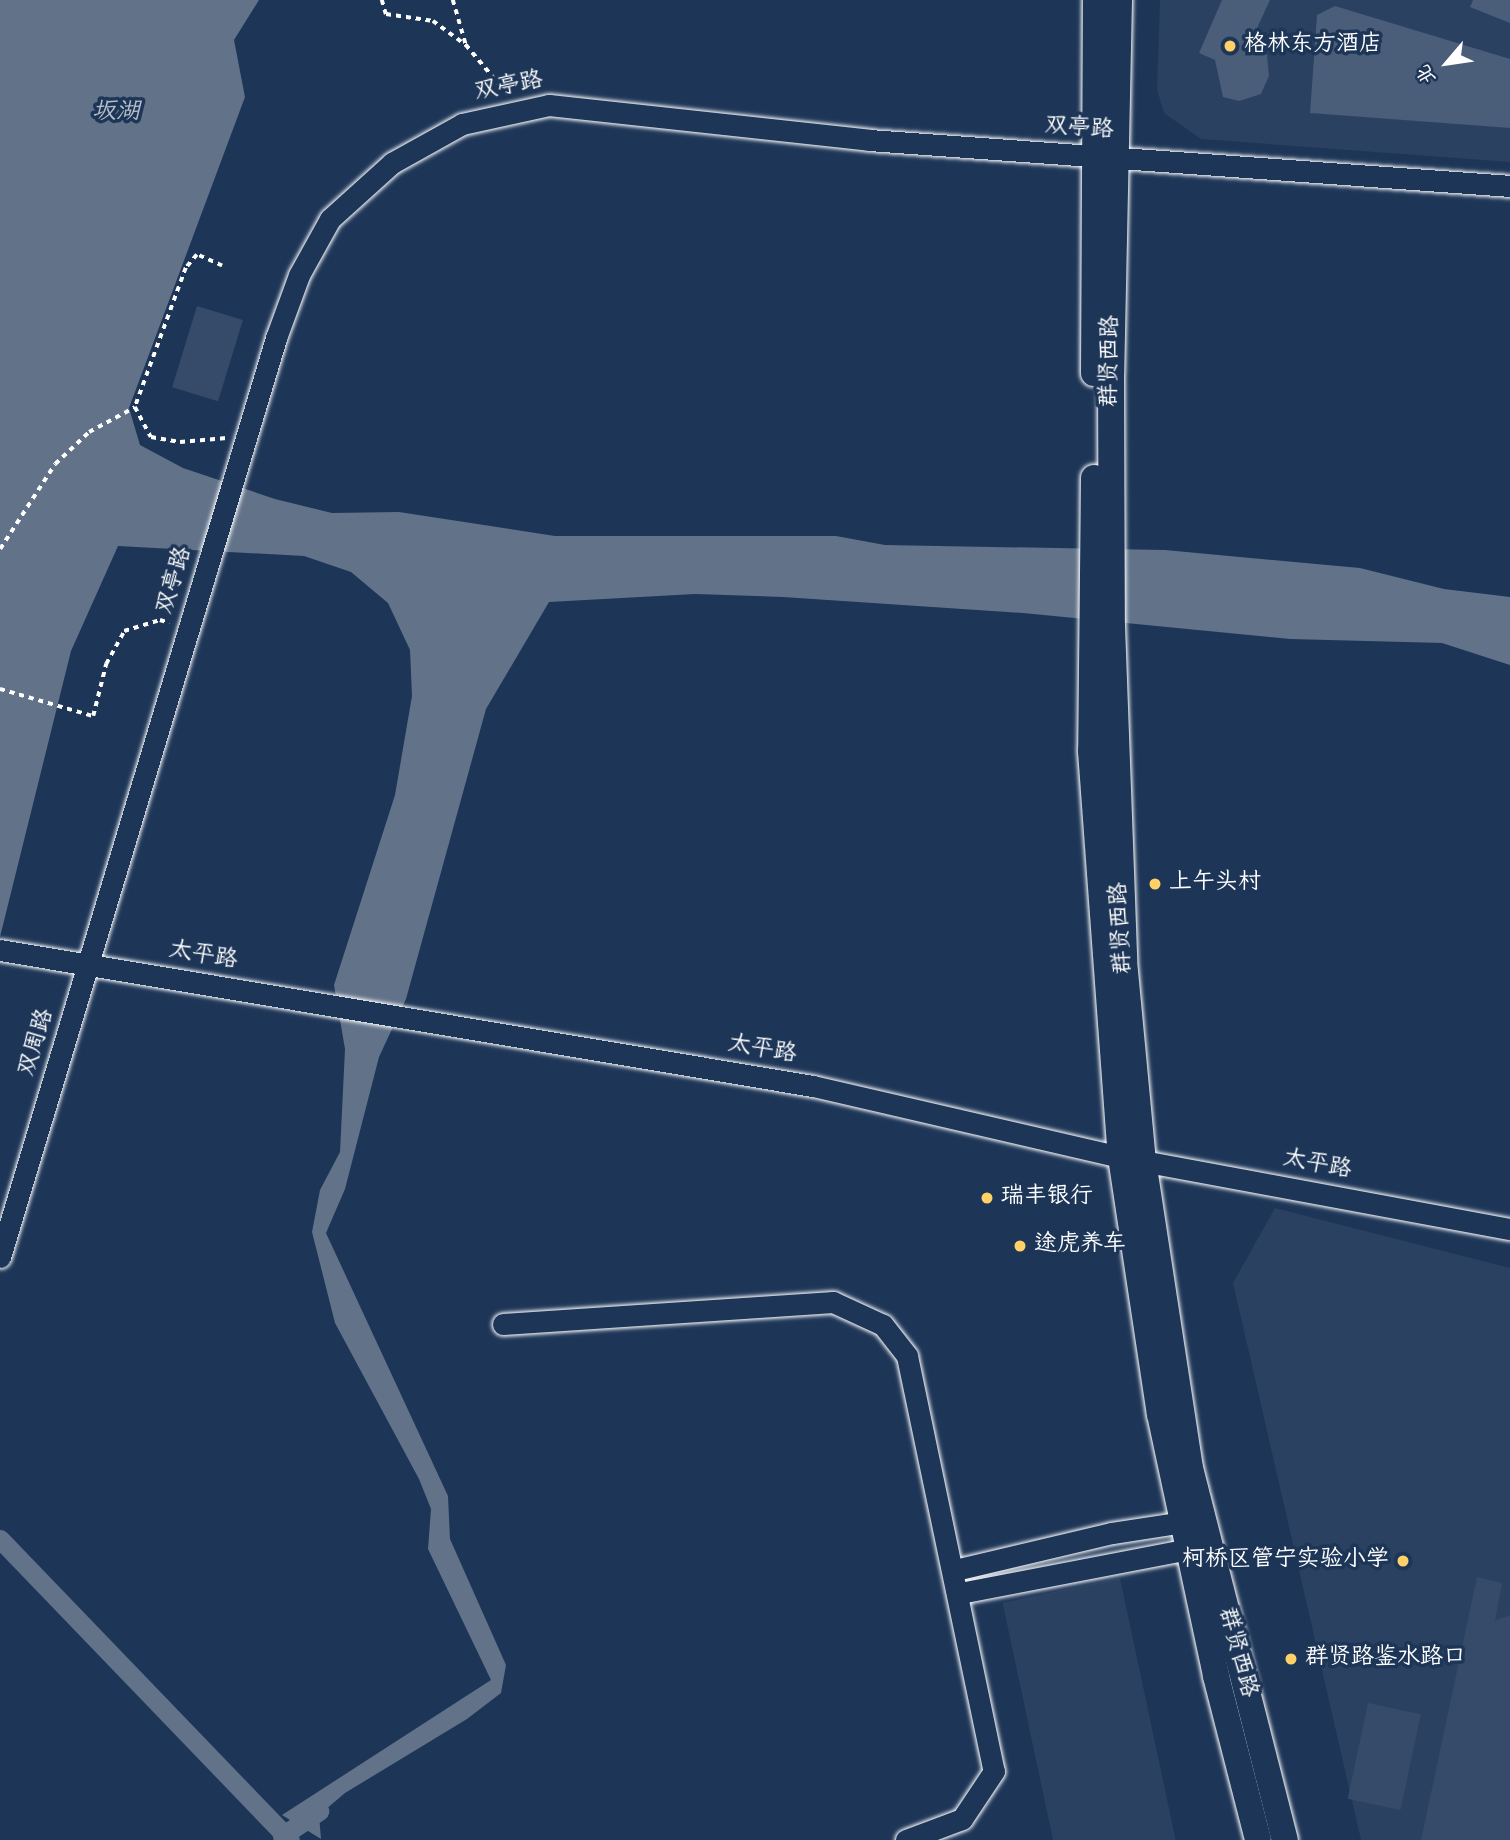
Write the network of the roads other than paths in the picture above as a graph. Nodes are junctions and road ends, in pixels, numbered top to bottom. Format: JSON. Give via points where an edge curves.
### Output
{"nodes":[{"id":1,"x":1096,"y":0,"type":"edge"},
{"id":2,"x":1119,"y":0,"type":"edge"},
{"id":3,"x":1105,"y":159,"type":"junction"},
{"id":4,"x":1510,"y":186,"type":"edge"},
{"id":5,"x":8,"y":951,"type":"edge"},
{"id":6,"x":90,"y":965,"type":"junction"},
{"id":7,"x":1132,"y":1159,"type":"junction"},
{"id":8,"x":1510,"y":1229,"type":"edge"},
{"id":9,"x":0,"y":1257,"type":"edge"},
{"id":10,"x":503,"y":1324,"type":"dead end"},
{"id":11,"x":1184,"y":1522,"type":"junction"},
{"id":12,"x":1189,"y":1549,"type":"junction"},
{"id":13,"x":955,"y":1570,"type":"junction"},
{"id":14,"x":960,"y":1593,"type":"junction"},
{"id":15,"x":906,"y":1840,"type":"edge"},
{"id":16,"x":1258,"y":1840,"type":"edge"},
{"id":17,"x":1285,"y":1840,"type":"edge"}],
"edges":[{"from":1,"to":3,"type":"main road","name":"群贤西路"},
{"from":2,"to":3,"type":"main road","name":"群贤西路"},
{"from":3,"to":4,"type":"street","name":"双亭路"},
{"from":3,"to":6,"type":"street","name":"双亭路","via":[[869,140],[550,105],[462,124],[392,163],[330,219],[299,275],[246,436]]},
{"from":3,"to":7,"type":"main road","name":"群贤西路","via":[[1102,625],[1093,790]]},
{"from":5,"to":6,"type":"street","name":"太平路"},
{"from":6,"to":7,"type":"street","name":"太平路","via":[[813,1086]]},
{"from":6,"to":9,"type":"street","name":"双周路"},
{"from":7,"to":8,"type":"street","name":"太平路"},
{"from":7,"to":11,"type":"main road","name":"群贤西路","via":[[1160,1414]]},
{"from":7,"to":17,"type":"main road","name":"群贤西路","via":[[1190,1468]]},
{"from":10,"to":13,"type":"street","via":[[833,1301],[883,1325],[908,1356]]},
{"from":11,"to":12,"type":"main road","name":"群贤西路"},
{"from":11,"to":13,"type":"street","via":[[1112,1533]]},
{"from":12,"to":14,"type":"street"},
{"from":12,"to":16,"type":"main road","name":"群贤西路"},
{"from":13,"to":14,"type":"street"},
{"from":14,"to":15,"type":"street","via":[[994,1770],[962,1819]]}]}
